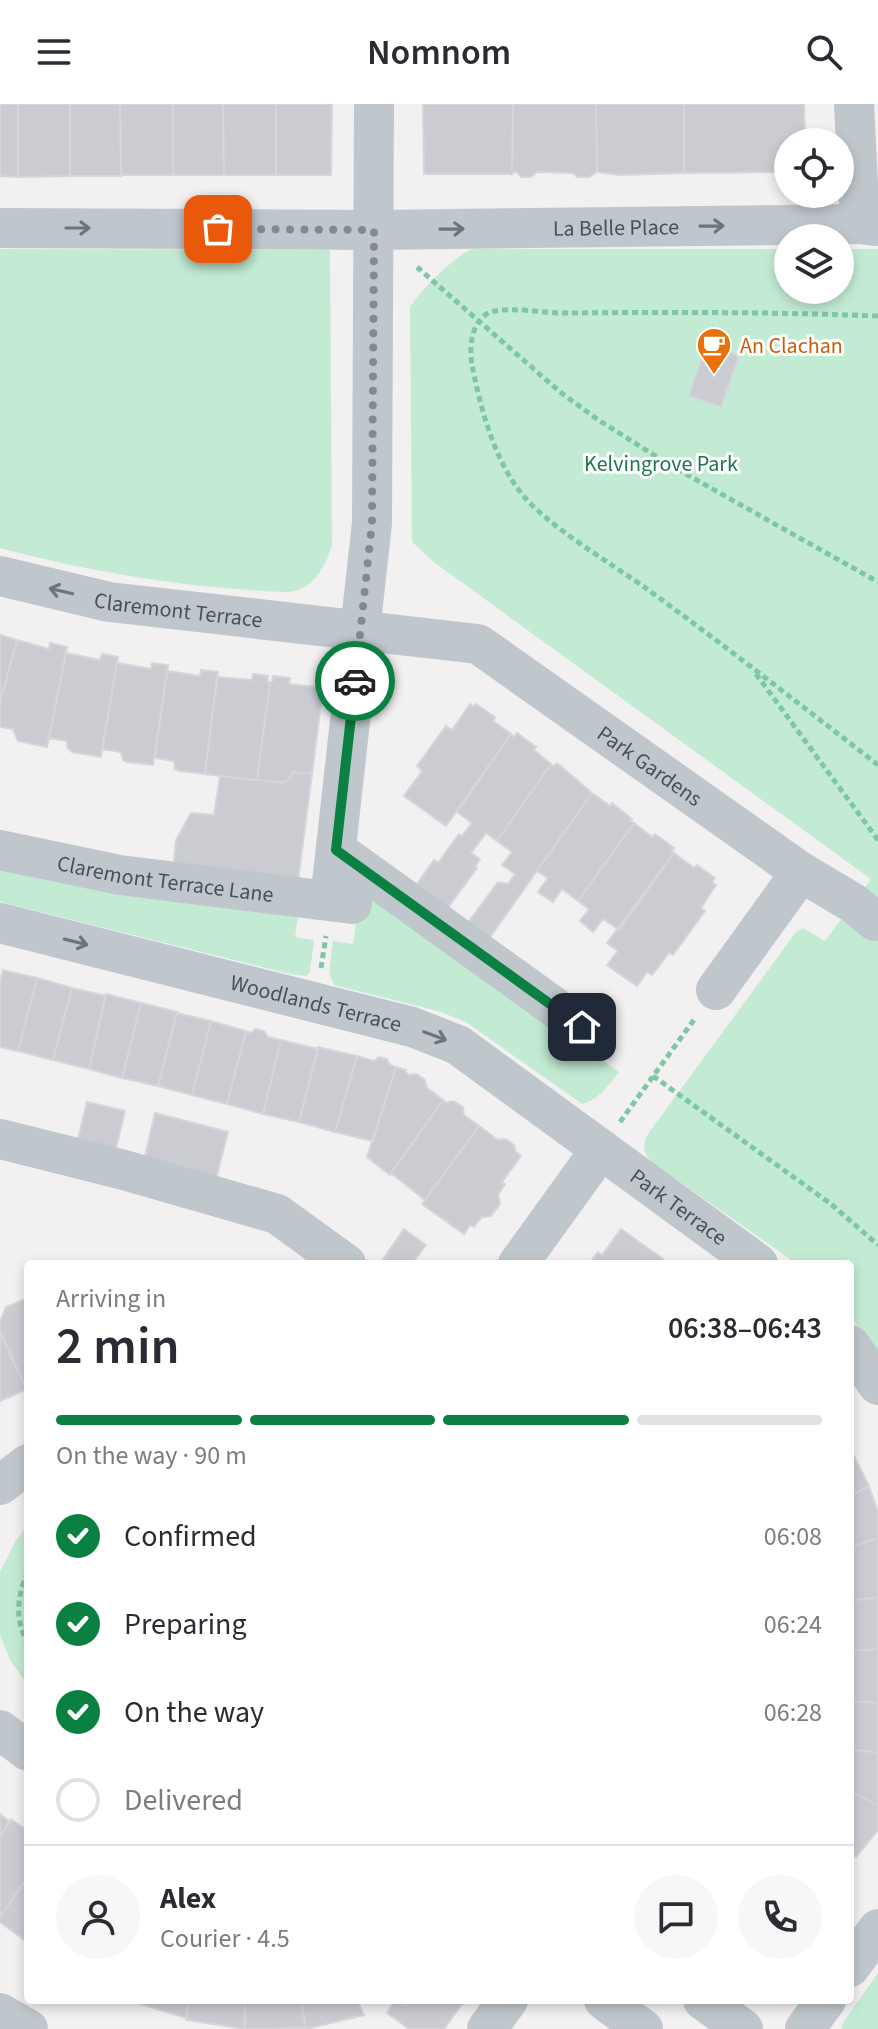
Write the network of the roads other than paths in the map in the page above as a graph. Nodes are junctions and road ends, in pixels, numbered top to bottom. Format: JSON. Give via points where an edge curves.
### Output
{"nodes":[{"id":1,"x":374,"y":104,"type":"edge"},
{"id":2,"x":854,"y":104,"type":"edge"},
{"id":3,"x":869,"y":225,"type":"edge"},
{"id":4,"x":0,"y":228,"type":"edge"},
{"id":5,"x":374,"y":230,"type":"junction"},
{"id":6,"x":0,"y":576,"type":"edge"},
{"id":7,"x":360,"y":633,"type":"junction"},
{"id":8,"x":0,"y":850,"type":"edge"},
{"id":9,"x":336,"y":850,"type":"junction"},
{"id":10,"x":801,"y":872,"type":"junction"},
{"id":11,"x":875,"y":921,"type":"dead end"},
{"id":12,"x":0,"y":923,"type":"edge"},
{"id":13,"x":716,"y":990,"type":"road end"},
{"id":14,"x":582,"y":1027,"type":"dead end"},
{"id":15,"x":0,"y":1139,"type":"edge"},
{"id":16,"x":601,"y":1149,"type":"junction"},
{"id":17,"x":340,"y":1260,"type":"edge"},
{"id":18,"x":521,"y":1260,"type":"edge"},
{"id":19,"x":753,"y":1260,"type":"edge"},
{"id":20,"x":854,"y":1351,"type":"edge"},
{"id":21,"x":878,"y":1385,"type":"edge"},
{"id":22,"x":24,"y":1467,"type":"edge"},
{"id":23,"x":0,"y":1485,"type":"edge"},
{"id":24,"x":0,"y":1730,"type":"edge"},
{"id":25,"x":24,"y":1748,"type":"edge"},
{"id":26,"x":878,"y":1929,"type":"edge"},
{"id":27,"x":854,"y":1962,"type":"edge"},
{"id":28,"x":505,"y":2004,"type":"edge"},
{"id":29,"x":609,"y":2004,"type":"edge"},
{"id":30,"x":709,"y":2004,"type":"edge"},
{"id":31,"x":823,"y":2004,"type":"edge"},
{"id":32,"x":0,"y":2013,"type":"edge"},
{"id":33,"x":28,"y":2029,"type":"edge"},
{"id":34,"x":487,"y":2029,"type":"edge"},
{"id":35,"x":643,"y":2029,"type":"edge"},
{"id":36,"x":743,"y":2029,"type":"edge"},
{"id":37,"x":805,"y":2029,"type":"edge"}],
"edges":[{"from":1,"to":5,"type":"street"},
{"from":2,"to":3,"type":"street"},
{"from":5,"to":3,"type":"street","name":"La Belle Place","one_way":true},
{"from":4,"to":5,"type":"street","name":"La Belle Place","one_way":true},
{"from":5,"to":7,"type":"street","via":[[372,523]]},
{"from":7,"to":6,"type":"street","name":"Claremont Terrace","one_way":true,"via":[[109,602]]},
{"from":7,"to":9,"type":"street"},
{"from":7,"to":10,"type":"street","name":"Park Gardens","via":[[478,644]]},
{"from":8,"to":9,"type":"street","name":"Claremont Terrace Lane","via":[[339,914]]},
{"from":9,"to":14,"type":"street"},
{"from":10,"to":11,"type":"street","name":"Park Gardens"},
{"from":10,"to":13,"type":"street"},
{"from":12,"to":16,"type":"street","name":"Woodlands Terrace","one_way":true,"via":[[412,1027],[458,1045]]},
{"from":15,"to":17,"type":"street","via":[[277,1214]]},
{"from":16,"to":18,"type":"street"},
{"from":16,"to":19,"type":"street","name":"Park Terrace"},
{"from":20,"to":21,"type":"street"},
{"from":22,"to":23,"type":"street"},
{"from":24,"to":25,"type":"street"},
{"from":26,"to":27,"type":"street"},
{"from":28,"to":34,"type":"street"},
{"from":29,"to":35,"type":"street"},
{"from":30,"to":36,"type":"street"},
{"from":31,"to":37,"type":"street"},
{"from":32,"to":33,"type":"street"}]}
